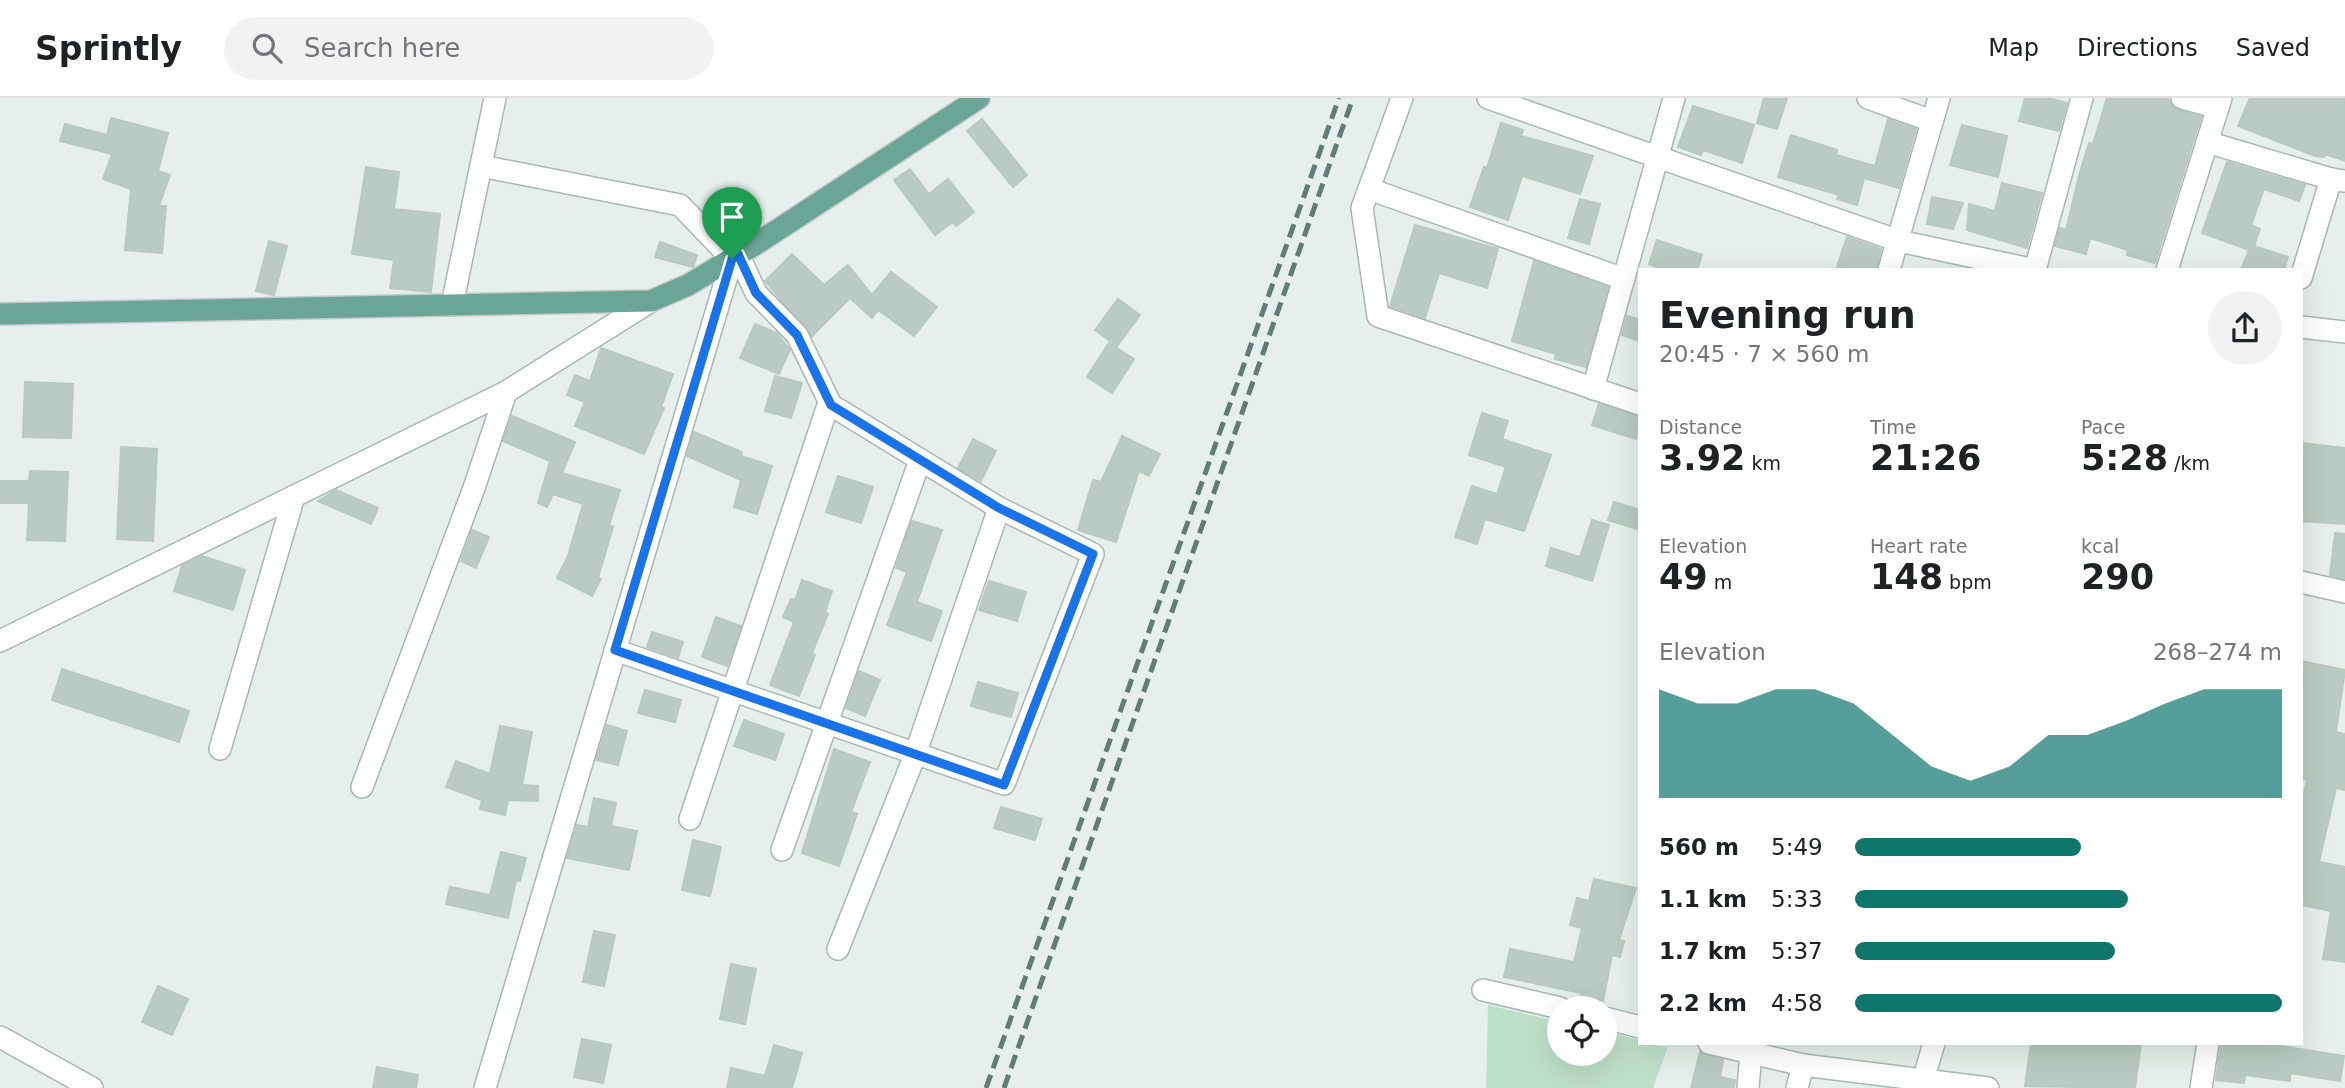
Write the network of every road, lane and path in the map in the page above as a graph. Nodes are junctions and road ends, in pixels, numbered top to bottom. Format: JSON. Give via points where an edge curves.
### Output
{"nodes":[{"id":1,"x":495,"y":98,"type":"edge"},
{"id":2,"x":979,"y":98,"type":"edge"},
{"id":3,"x":1402,"y":98,"type":"edge"},
{"id":4,"x":1489,"y":98,"type":"edge"},
{"id":5,"x":1674,"y":98,"type":"edge"},
{"id":6,"x":1868,"y":98,"type":"edge"},
{"id":7,"x":1939,"y":98,"type":"edge"},
{"id":8,"x":2082,"y":98,"type":"edge"},
{"id":9,"x":2182,"y":98,"type":"edge"},
{"id":10,"x":2220,"y":103,"type":"edge"},
{"id":11,"x":1545,"y":107,"type":"edge"},
{"id":12,"x":1932,"y":121,"type":"junction"},
{"id":13,"x":2207,"y":142,"type":"junction"},
{"id":14,"x":1657,"y":157,"type":"junction"},
{"id":15,"x":481,"y":166,"type":"junction"},
{"id":16,"x":2338,"y":180,"type":"edge"},
{"id":17,"x":1369,"y":189,"type":"junction"},
{"id":18,"x":1899,"y":241,"type":"junction"},
{"id":19,"x":735,"y":256,"type":"junction"},
{"id":20,"x":1890,"y":268,"type":"edge"},
{"id":21,"x":2026,"y":268,"type":"edge"},
{"id":22,"x":2036,"y":268,"type":"edge"},
{"id":23,"x":2168,"y":268,"type":"edge"},
{"id":24,"x":2303,"y":273,"type":"edge"},
{"id":25,"x":1623,"y":279,"type":"junction"},
{"id":26,"x":651,"y":301,"type":"junction"},
{"id":27,"x":452,"y":306,"type":"junction"},
{"id":28,"x":0,"y":314,"type":"edge"},
{"id":29,"x":2303,"y":327,"type":"edge"},
{"id":30,"x":2345,"y":332,"type":"edge"},
{"id":31,"x":1593,"y":389,"type":"junction"},
{"id":32,"x":506,"y":392,"type":"junction"},
{"id":33,"x":830,"y":402,"type":"junction"},
{"id":34,"x":1638,"y":403,"type":"edge"},
{"id":35,"x":920,"y":460,"type":"junction"},
{"id":36,"x":294,"y":496,"type":"junction"},
{"id":37,"x":999,"y":508,"type":"junction"},
{"id":38,"x":2303,"y":582,"type":"edge"},
{"id":39,"x":2345,"y":592,"type":"edge"},
{"id":40,"x":0,"y":641,"type":"edge"},
{"id":41,"x":615,"y":650,"type":"junction"},
{"id":42,"x":733,"y":691,"type":"junction"},
{"id":43,"x":825,"y":723,"type":"junction"},
{"id":44,"x":220,"y":749,"type":"dead end"},
{"id":45,"x":915,"y":755,"type":"junction"},
{"id":46,"x":362,"y":787,"type":"dead end"},
{"id":47,"x":690,"y":819,"type":"dead end"},
{"id":48,"x":782,"y":850,"type":"dead end"},
{"id":49,"x":838,"y":949,"type":"dead end"},
{"id":50,"x":1483,"y":990,"type":"dead end"},
{"id":51,"x":1547,"y":1005,"type":"edge"},
{"id":52,"x":1617,"y":1021,"type":"edge"},
{"id":53,"x":1638,"y":1026,"type":"edge"},
{"id":54,"x":0,"y":1037,"type":"edge"},
{"id":55,"x":1717,"y":1045,"type":"edge"},
{"id":56,"x":1933,"y":1045,"type":"edge"},
{"id":57,"x":2208,"y":1045,"type":"edge"},
{"id":58,"x":1751,"y":1053,"type":"junction"},
{"id":59,"x":1803,"y":1065,"type":"junction"},
{"id":60,"x":1922,"y":1084,"type":"edge"},
{"id":61,"x":92,"y":1088,"type":"edge"},
{"id":62,"x":485,"y":1088,"type":"edge"},
{"id":63,"x":1748,"y":1088,"type":"edge"},
{"id":64,"x":1797,"y":1088,"type":"edge"},
{"id":65,"x":1988,"y":1088,"type":"edge"},
{"id":66,"x":2201,"y":1088,"type":"edge"}],
"edges":[{"from":1,"to":15,"type":"street"},
{"from":2,"to":19,"type":"main road"},
{"from":3,"to":17,"type":"street"},
{"from":4,"to":11,"type":"street"},
{"from":5,"to":14,"type":"street"},
{"from":6,"to":12,"type":"street"},
{"from":7,"to":12,"type":"street"},
{"from":8,"to":22,"type":"street"},
{"from":9,"to":10,"type":"street"},
{"from":10,"to":13,"type":"street"},
{"from":11,"to":14,"type":"street"},
{"from":12,"to":18,"type":"street"},
{"from":13,"to":16,"type":"street"},
{"from":13,"to":23,"type":"street"},
{"from":14,"to":18,"type":"street"},
{"from":14,"to":25,"type":"street"},
{"from":15,"to":19,"type":"street","via":[[680,205]]},
{"from":15,"to":27,"type":"street"},
{"from":16,"to":24,"type":"street"},
{"from":17,"to":25,"type":"street"},
{"from":17,"to":31,"type":"street","via":[[1362,208],[1378,316]]},
{"from":18,"to":20,"type":"street"},
{"from":18,"to":21,"type":"street"},
{"from":19,"to":26,"type":"main road"},
{"from":19,"to":33,"type":"street","via":[[756,293],[797,335]]},
{"from":19,"to":41,"type":"street"},
{"from":25,"to":31,"type":"street"},
{"from":26,"to":27,"type":"main road"},
{"from":26,"to":32,"type":"street"},
{"from":27,"to":28,"type":"main road"},
{"from":29,"to":30,"type":"street"},
{"from":31,"to":34,"type":"street"},
{"from":32,"to":36,"type":"street"},
{"from":32,"to":46,"type":"street"},
{"from":33,"to":35,"type":"street"},
{"from":33,"to":42,"type":"street"},
{"from":35,"to":37,"type":"street"},
{"from":35,"to":43,"type":"street"},
{"from":36,"to":40,"type":"street"},
{"from":36,"to":44,"type":"street"},
{"from":37,"to":45,"type":"street"},
{"from":37,"to":45,"type":"street","via":[[1093,554],[1004,785]]},
{"from":38,"to":39,"type":"street"},
{"from":41,"to":42,"type":"street"},
{"from":41,"to":62,"type":"street"},
{"from":42,"to":43,"type":"street"},
{"from":42,"to":47,"type":"street"},
{"from":43,"to":45,"type":"street"},
{"from":43,"to":48,"type":"street"},
{"from":45,"to":49,"type":"street"},
{"from":50,"to":51,"type":"street"},
{"from":52,"to":53,"type":"street"},
{"from":54,"to":61,"type":"street"},
{"from":55,"to":58,"type":"street"},
{"from":56,"to":60,"type":"street"},
{"from":57,"to":66,"type":"street"},
{"from":58,"to":59,"type":"street"},
{"from":58,"to":63,"type":"street"},
{"from":59,"to":60,"type":"street"},
{"from":59,"to":64,"type":"street"},
{"from":60,"to":65,"type":"street"}]}
